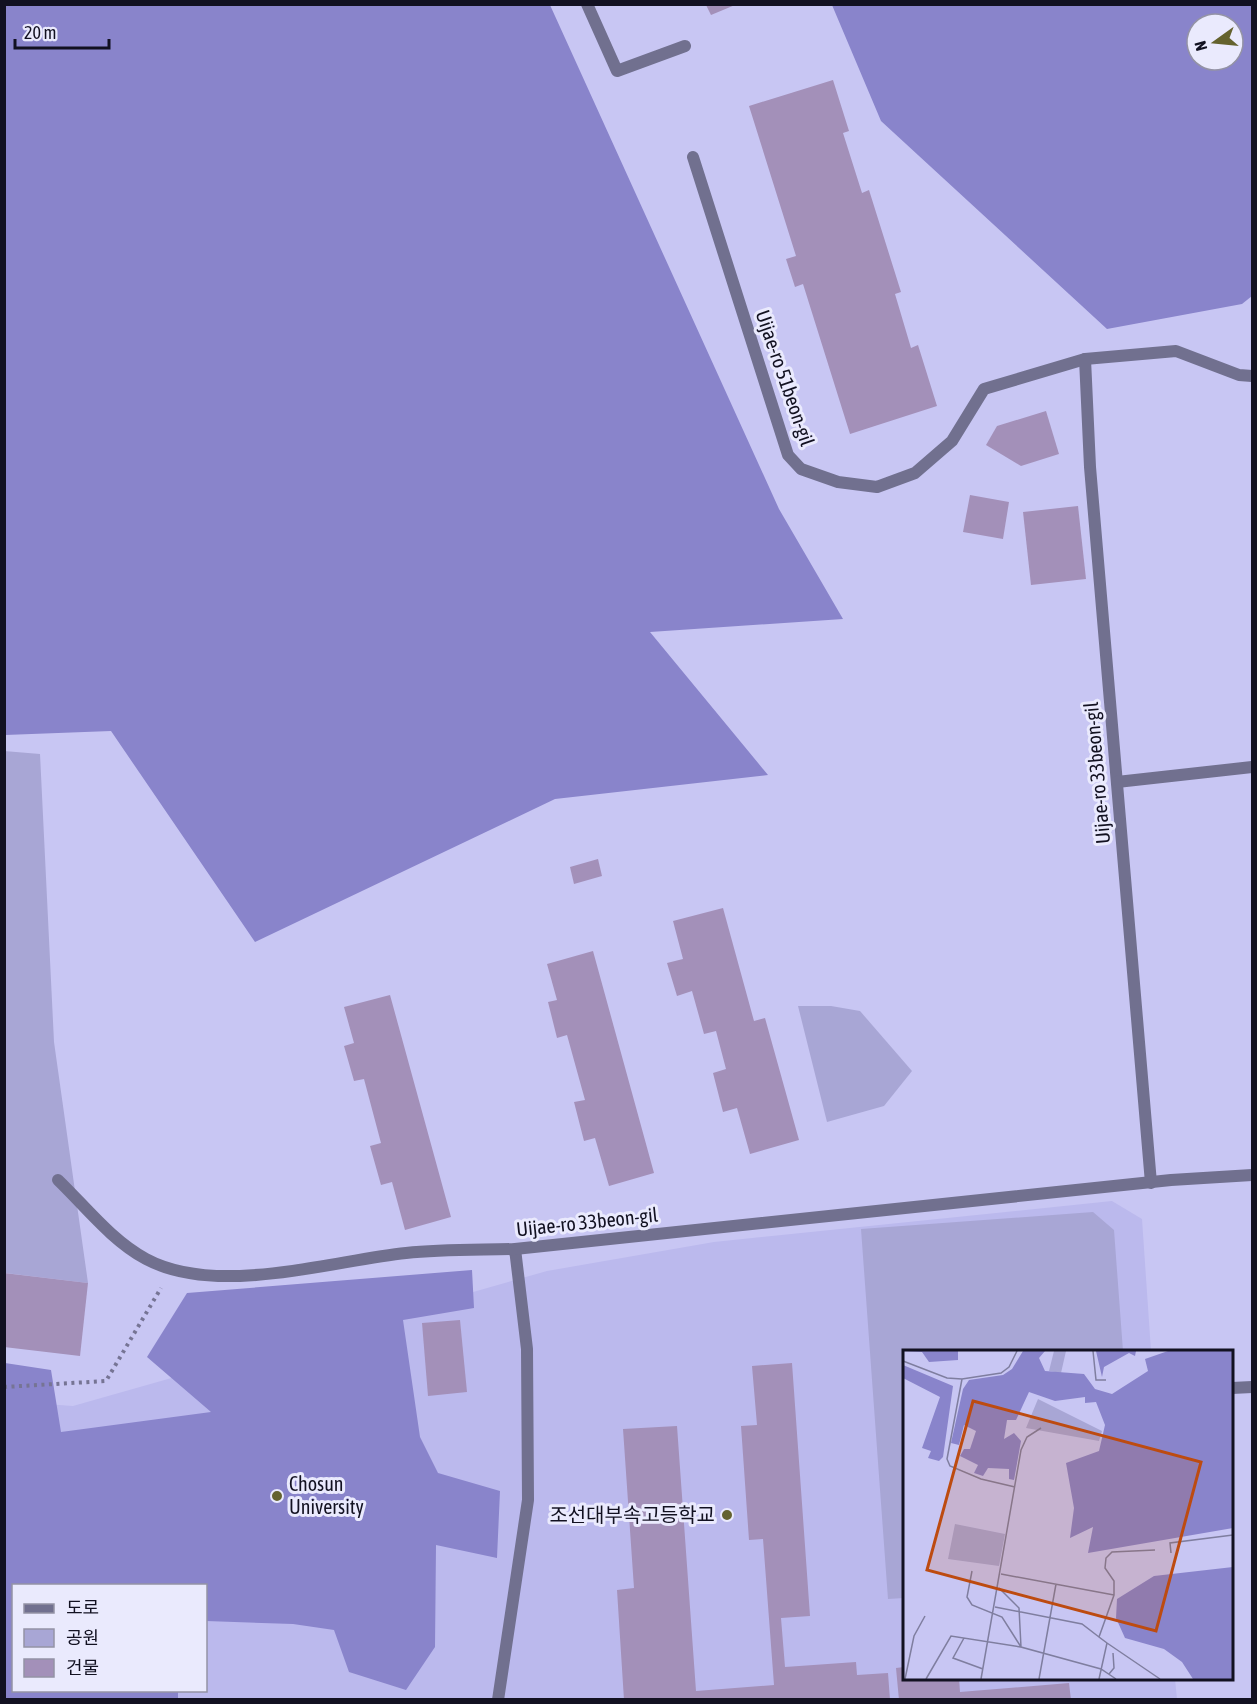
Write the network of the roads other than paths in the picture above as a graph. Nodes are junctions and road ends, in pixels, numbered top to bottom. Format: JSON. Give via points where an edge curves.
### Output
{"nodes":[{"id":1,"x":587,"y":4,"type":"edge"},
{"id":2,"x":685,"y":46,"type":"dead end"},
{"id":3,"x":693,"y":157,"type":"dead end"},
{"id":4,"x":1085,"y":359,"type":"junction"},
{"id":5,"x":1252,"y":376,"type":"edge"},
{"id":6,"x":1252,"y":767,"type":"edge"},
{"id":7,"x":1117,"y":782,"type":"junction"},
{"id":8,"x":1251,"y":1172,"type":"edge"},
{"id":9,"x":58,"y":1180,"type":"dead end"},
{"id":10,"x":1151,"y":1183,"type":"junction"},
{"id":11,"x":515,"y":1250,"type":"junction"},
{"id":12,"x":1252,"y":1387,"type":"edge"},
{"id":13,"x":1233,"y":1388,"type":"edge"},
{"id":14,"x":498,"y":1700,"type":"edge"}],
"edges":[{"from":1,"to":2,"type":"street","via":[[617,71]]},
{"from":3,"to":4,"type":"street","name":"Uijae-ro 51beon-gil","via":[[788,455],[801,469],[838,482],[877,487],[915,473],[952,441],[984,389]]},
{"from":4,"to":5,"type":"street","name":"Uijae-ro 51beon-gil","via":[[1176,351],[1239,375]]},
{"from":4,"to":7,"type":"street","name":"Uijae-ro 33beon-gil","via":[[1090,467]]},
{"from":6,"to":7,"type":"street"},
{"from":7,"to":10,"type":"street","name":"Uijae-ro 33beon-gil"},
{"from":8,"to":10,"type":"street","name":"Uijae-ro 33beon-gil"},
{"from":9,"to":11,"type":"street","name":"Uijae-ro 33beon-gil","via":[[129,1248],[173,1268],[212,1275],[250,1275],[407,1252]]},
{"from":10,"to":11,"type":"street","name":"Uijae-ro 33beon-gil"},
{"from":11,"to":14,"type":"street","via":[[527,1349],[528,1500]]},
{"from":12,"to":13,"type":"street"}]}
